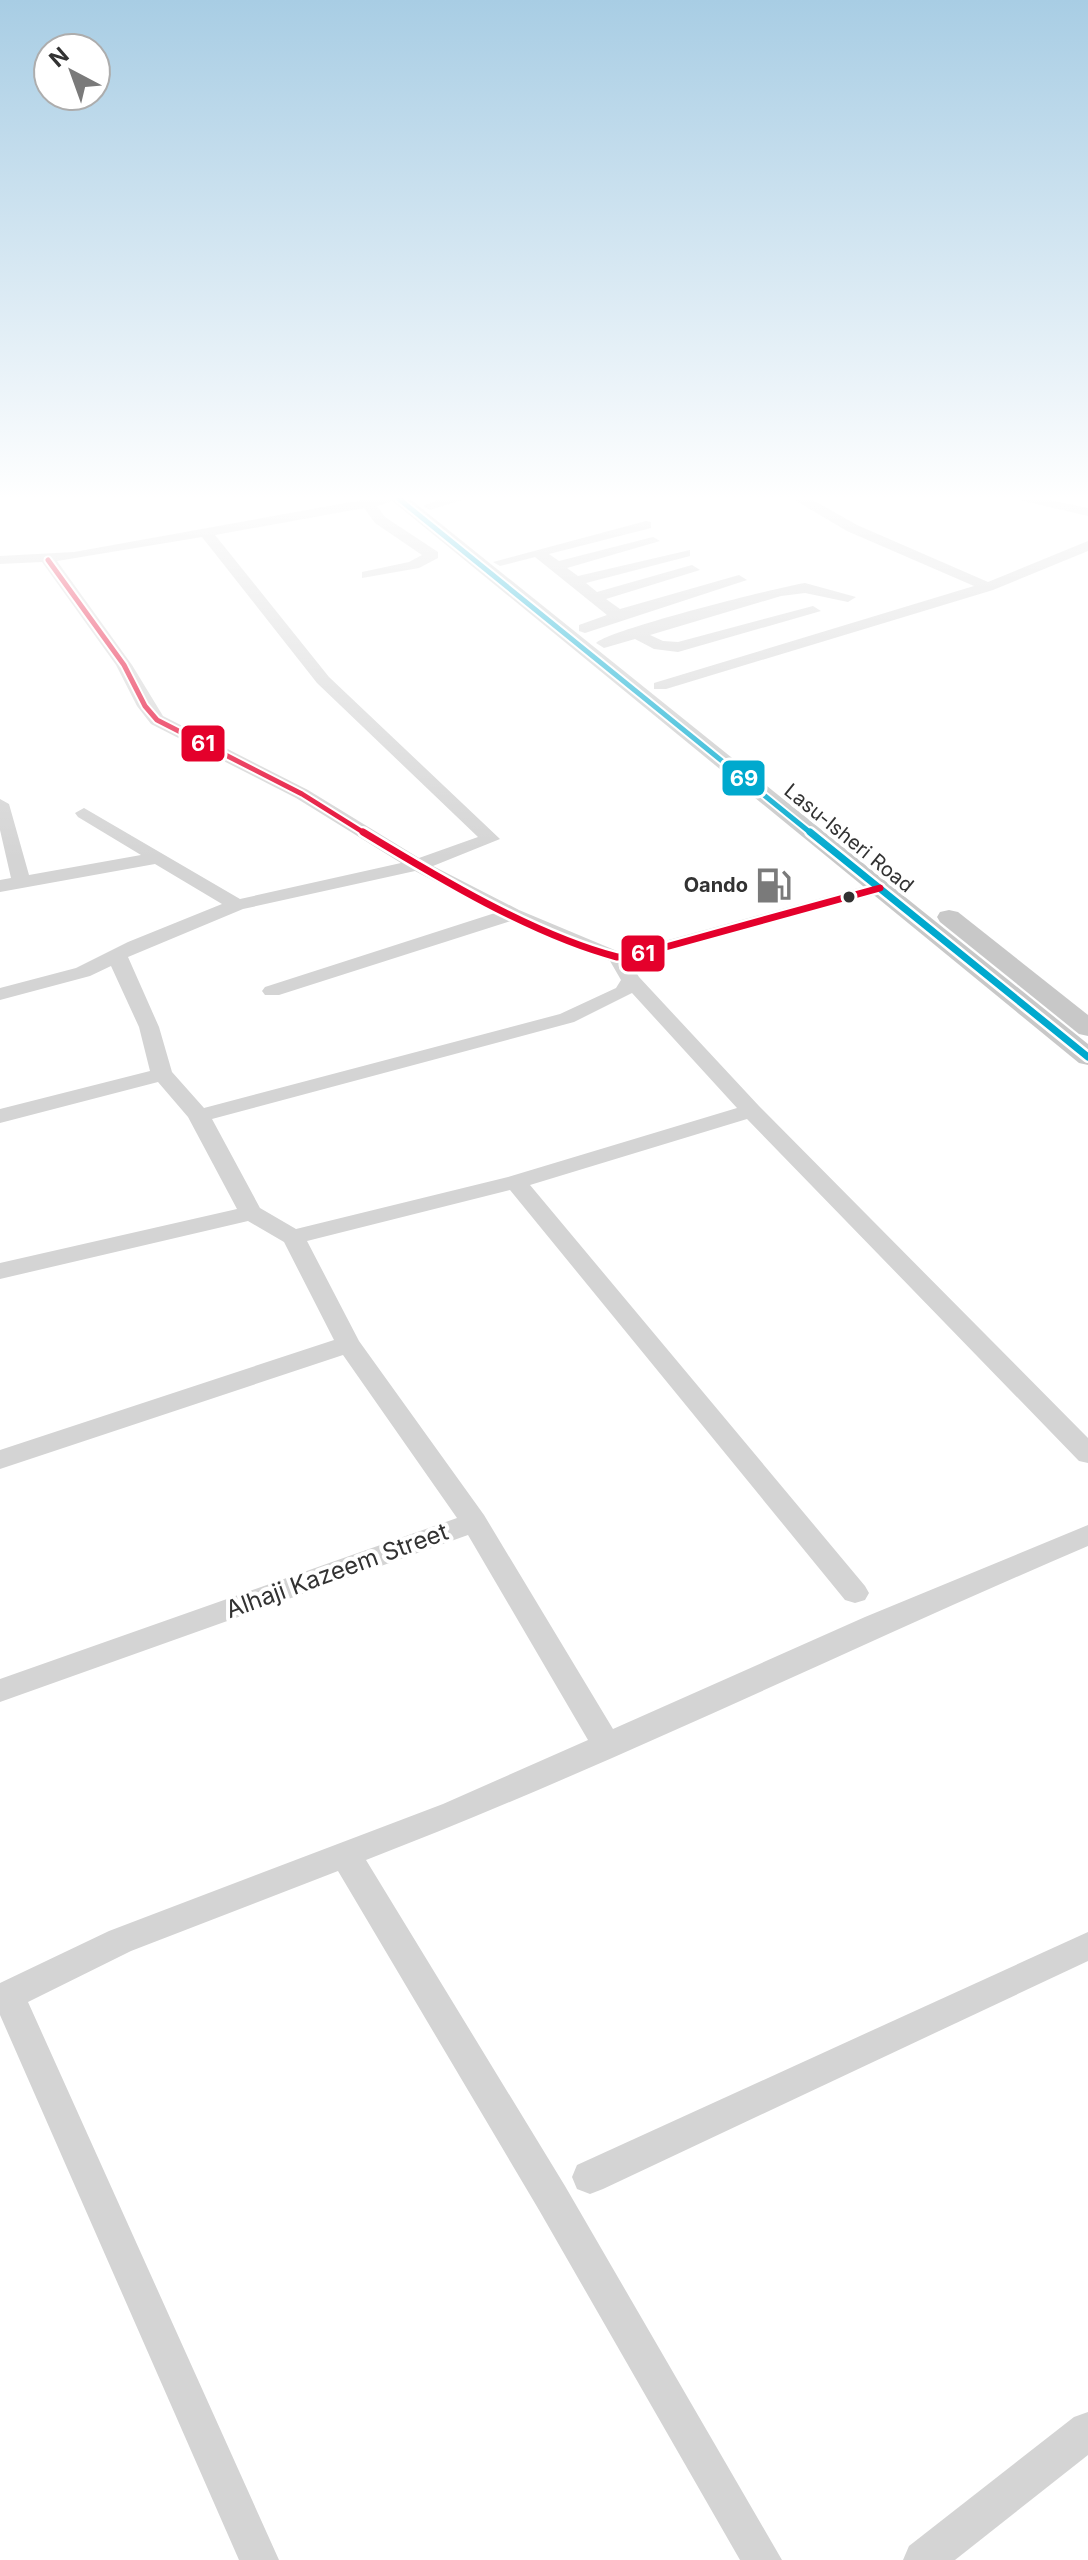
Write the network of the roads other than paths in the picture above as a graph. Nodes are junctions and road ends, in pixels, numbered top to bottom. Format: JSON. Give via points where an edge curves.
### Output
{"nodes":[{"id":1,"x":90,"y":618,"type":"edge"},
{"id":2,"x":274,"y":618,"type":"edge"},
{"id":3,"x":545,"y":618,"type":"edge"},
{"id":4,"x":573,"y":618,"type":"edge"},
{"id":5,"x":612,"y":618,"type":"edge"},
{"id":6,"x":686,"y":618,"type":"edge"},
{"id":7,"x":785,"y":618,"type":"edge"},
{"id":8,"x":884,"y":618,"type":"edge"},
{"id":9,"x":585,"y":628,"type":"junction"},
{"id":10,"x":635,"y":633,"type":"junction"},
{"id":11,"x":604,"y":643,"type":"junction"},
{"id":12,"x":660,"y":686,"type":"junction"},
{"id":13,"x":0,"y":804,"type":"edge"},
{"id":14,"x":84,"y":813,"type":"dead end"},
{"id":15,"x":157,"y":858,"type":"junction"},
{"id":16,"x":417,"y":865,"type":"junction"},
{"id":17,"x":21,"y":882,"type":"junction"},
{"id":18,"x":0,"y":886,"type":"edge"},
{"id":19,"x":880,"y":888,"type":"junction"},
{"id":20,"x":237,"y":905,"type":"junction"},
{"id":21,"x":512,"y":914,"type":"junction"},
{"id":22,"x":117,"y":956,"type":"junction"},
{"id":23,"x":617,"y":957,"type":"junction"},
{"id":24,"x":631,"y":980,"type":"junction"},
{"id":25,"x":272,"y":991,"type":"dead end"},
{"id":26,"x":0,"y":994,"type":"edge"},
{"id":27,"x":1088,"y":1028,"type":"edge"},
{"id":28,"x":1088,"y":1057,"type":"edge"},
{"id":29,"x":162,"y":1074,"type":"junction"},
{"id":30,"x":751,"y":1111,"type":"junction"},
{"id":31,"x":0,"y":1116,"type":"edge"},
{"id":32,"x":199,"y":1116,"type":"junction"},
{"id":33,"x":515,"y":1182,"type":"junction"},
{"id":34,"x":251,"y":1213,"type":"junction"},
{"id":35,"x":293,"y":1237,"type":"junction"},
{"id":36,"x":0,"y":1271,"type":"edge"},
{"id":37,"x":348,"y":1344,"type":"junction"},
{"id":38,"x":1088,"y":1454,"type":"edge"},
{"id":39,"x":0,"y":1460,"type":"edge"},
{"id":40,"x":474,"y":1522,"type":"junction"},
{"id":41,"x":1088,"y":1535,"type":"edge"},
{"id":42,"x":855,"y":1593,"type":"dead end"},
{"id":43,"x":0,"y":1691,"type":"edge"},
{"id":44,"x":607,"y":1745,"type":"junction"},
{"id":45,"x":345,"y":1854,"type":"junction"},
{"id":46,"x":1088,"y":1946,"type":"edge"},
{"id":47,"x":4,"y":1997,"type":"edge"},
{"id":48,"x":590,"y":2177,"type":"dead end"},
{"id":49,"x":1088,"y":2431,"type":"edge"},
{"id":50,"x":259,"y":2560,"type":"edge"},
{"id":51,"x":762,"y":2560,"type":"edge"},
{"id":52,"x":923,"y":2560,"type":"edge"}],
"edges":[{"from":1,"to":16,"type":"street","via":[[157,720],[302,794]]},
{"from":2,"to":16,"type":"street","via":[[323,680],[491,839]]},
{"from":3,"to":19,"type":"main road","name":"Lasu-Isheri Road"},
{"from":4,"to":9,"type":"main road","name":"Lasu-Isheri Road"},
{"from":5,"to":9,"type":"street"},
{"from":6,"to":10,"type":"street"},
{"from":7,"to":10,"type":"street","via":[[678,647],[660,646]]},
{"from":8,"to":12,"type":"street"},
{"from":9,"to":11,"type":"main road","name":"Lasu-Isheri Road"},
{"from":10,"to":11,"type":"street"},
{"from":11,"to":12,"type":"main road","name":"Lasu-Isheri Road"},
{"from":12,"to":27,"type":"main road","name":"Lasu-Isheri Road"},
{"from":13,"to":17,"type":"street"},
{"from":14,"to":15,"type":"street"},
{"from":15,"to":17,"type":"street"},
{"from":15,"to":20,"type":"street"},
{"from":16,"to":20,"type":"street"},
{"from":16,"to":21,"type":"street"},
{"from":17,"to":18,"type":"street"},
{"from":19,"to":23,"type":"street"},
{"from":19,"to":28,"type":"main road","name":"Lasu-Isheri Road"},
{"from":20,"to":22,"type":"street"},
{"from":21,"to":23,"type":"street"},
{"from":21,"to":25,"type":"street"},
{"from":22,"to":26,"type":"street","via":[[53,982]]},
{"from":22,"to":29,"type":"street","via":[[149,1027]]},
{"from":23,"to":24,"type":"street"},
{"from":24,"to":30,"type":"street"},
{"from":24,"to":32,"type":"street","via":[[623,992],[567,1018]]},
{"from":29,"to":31,"type":"street"},
{"from":29,"to":32,"type":"street"},
{"from":30,"to":33,"type":"street"},
{"from":30,"to":38,"type":"street"},
{"from":32,"to":34,"type":"street"},
{"from":33,"to":35,"type":"street"},
{"from":33,"to":42,"type":"street"},
{"from":34,"to":35,"type":"street"},
{"from":34,"to":36,"type":"street"},
{"from":35,"to":37,"type":"street"},
{"from":37,"to":39,"type":"street"},
{"from":37,"to":40,"type":"street"},
{"from":40,"to":43,"type":"street","name":"Alhaji Kazeem Street"},
{"from":40,"to":44,"type":"street","name":"Alhaji Kazeem Street"},
{"from":41,"to":44,"type":"street"},
{"from":44,"to":45,"type":"street","via":[[454,1813]]},
{"from":45,"to":47,"type":"street","via":[[120,1941]]},
{"from":45,"to":51,"type":"street"},
{"from":46,"to":48,"type":"street"},
{"from":47,"to":50,"type":"street"},
{"from":49,"to":52,"type":"street"}]}
